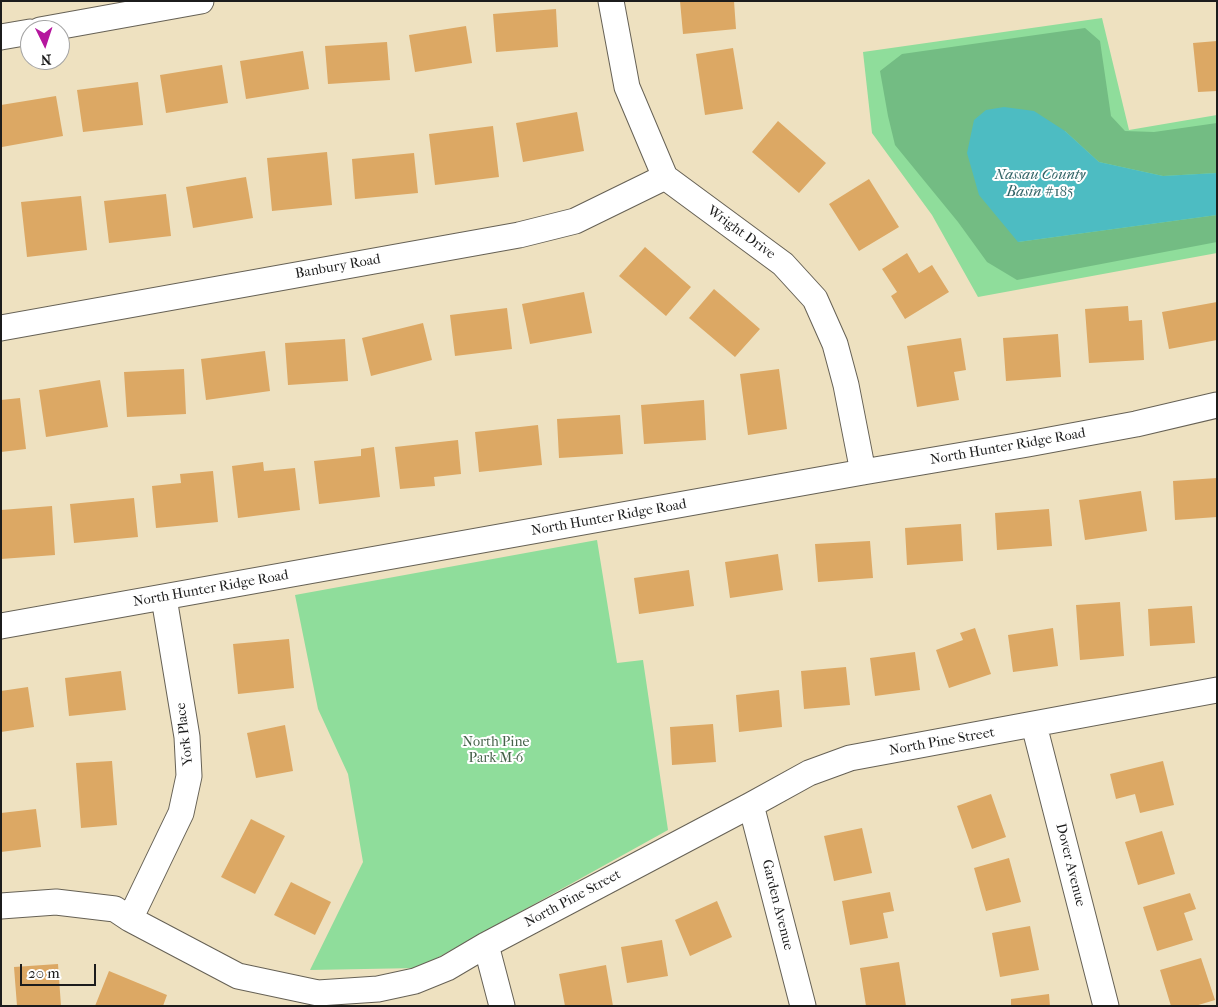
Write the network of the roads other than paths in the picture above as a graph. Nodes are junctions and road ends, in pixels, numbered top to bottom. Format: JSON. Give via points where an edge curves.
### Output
{"nodes":[{"id":1,"x":201,"y":1,"type":"edge"},
{"id":2,"x":612,"y":1,"type":"edge"},
{"id":3,"x":70,"y":25,"type":"edge"},
{"id":4,"x":20,"y":34,"type":"edge"},
{"id":5,"x":1,"y":37,"type":"edge"},
{"id":6,"x":665,"y":177,"type":"junction"},
{"id":7,"x":1,"y":328,"type":"edge"},
{"id":8,"x":1217,"y":405,"type":"edge"},
{"id":9,"x":863,"y":472,"type":"junction"},
{"id":10,"x":164,"y":598,"type":"junction"},
{"id":11,"x":1,"y":626,"type":"edge"},
{"id":12,"x":1217,"y":690,"type":"edge"},
{"id":13,"x":1034,"y":725,"type":"junction"},
{"id":14,"x":751,"y":805,"type":"junction"},
{"id":15,"x":1,"y":906,"type":"edge"},
{"id":16,"x":130,"y":919,"type":"junction"},
{"id":17,"x":486,"y":945,"type":"junction"},
{"id":18,"x":502,"y":1006,"type":"edge"},
{"id":19,"x":803,"y":1006,"type":"edge"},
{"id":20,"x":1106,"y":1006,"type":"edge"}],
"edges":[{"from":1,"to":3,"type":"street"},
{"from":2,"to":6,"type":"street","via":[[628,87]]},
{"from":4,"to":5,"type":"street"},
{"from":6,"to":7,"type":"street","name":"Banbury Road","via":[[575,221],[519,235]]},
{"from":6,"to":9,"type":"street","name":"Wright Drive","via":[[783,264],[814,299],[837,352]]},
{"from":8,"to":9,"type":"street","name":"North Hunter Ridge Road","via":[[1136,424]]},
{"from":9,"to":10,"type":"street","name":"North Hunter Ridge Road"},
{"from":10,"to":11,"type":"street","name":"North Hunter Ridge Road"},
{"from":10,"to":16,"type":"street","name":"York Place","via":[[187,737],[189,776],[181,813]]},
{"from":12,"to":13,"type":"street","name":"North Pine Street"},
{"from":13,"to":14,"type":"street","name":"North Pine Street","via":[[850,758],[809,773]]},
{"from":13,"to":20,"type":"street","name":"Dover Avenue"},
{"from":14,"to":17,"type":"street","name":"North Pine Street"},
{"from":14,"to":19,"type":"street","name":"Garden Avenue"},
{"from":15,"to":16,"type":"street","name":"North Pine Street","via":[[56,902],[114,908]]},
{"from":16,"to":17,"type":"street","name":"North Pine Street","via":[[238,976],[318,993],[378,989],[415,981],[447,968]]},
{"from":17,"to":18,"type":"street"}]}
